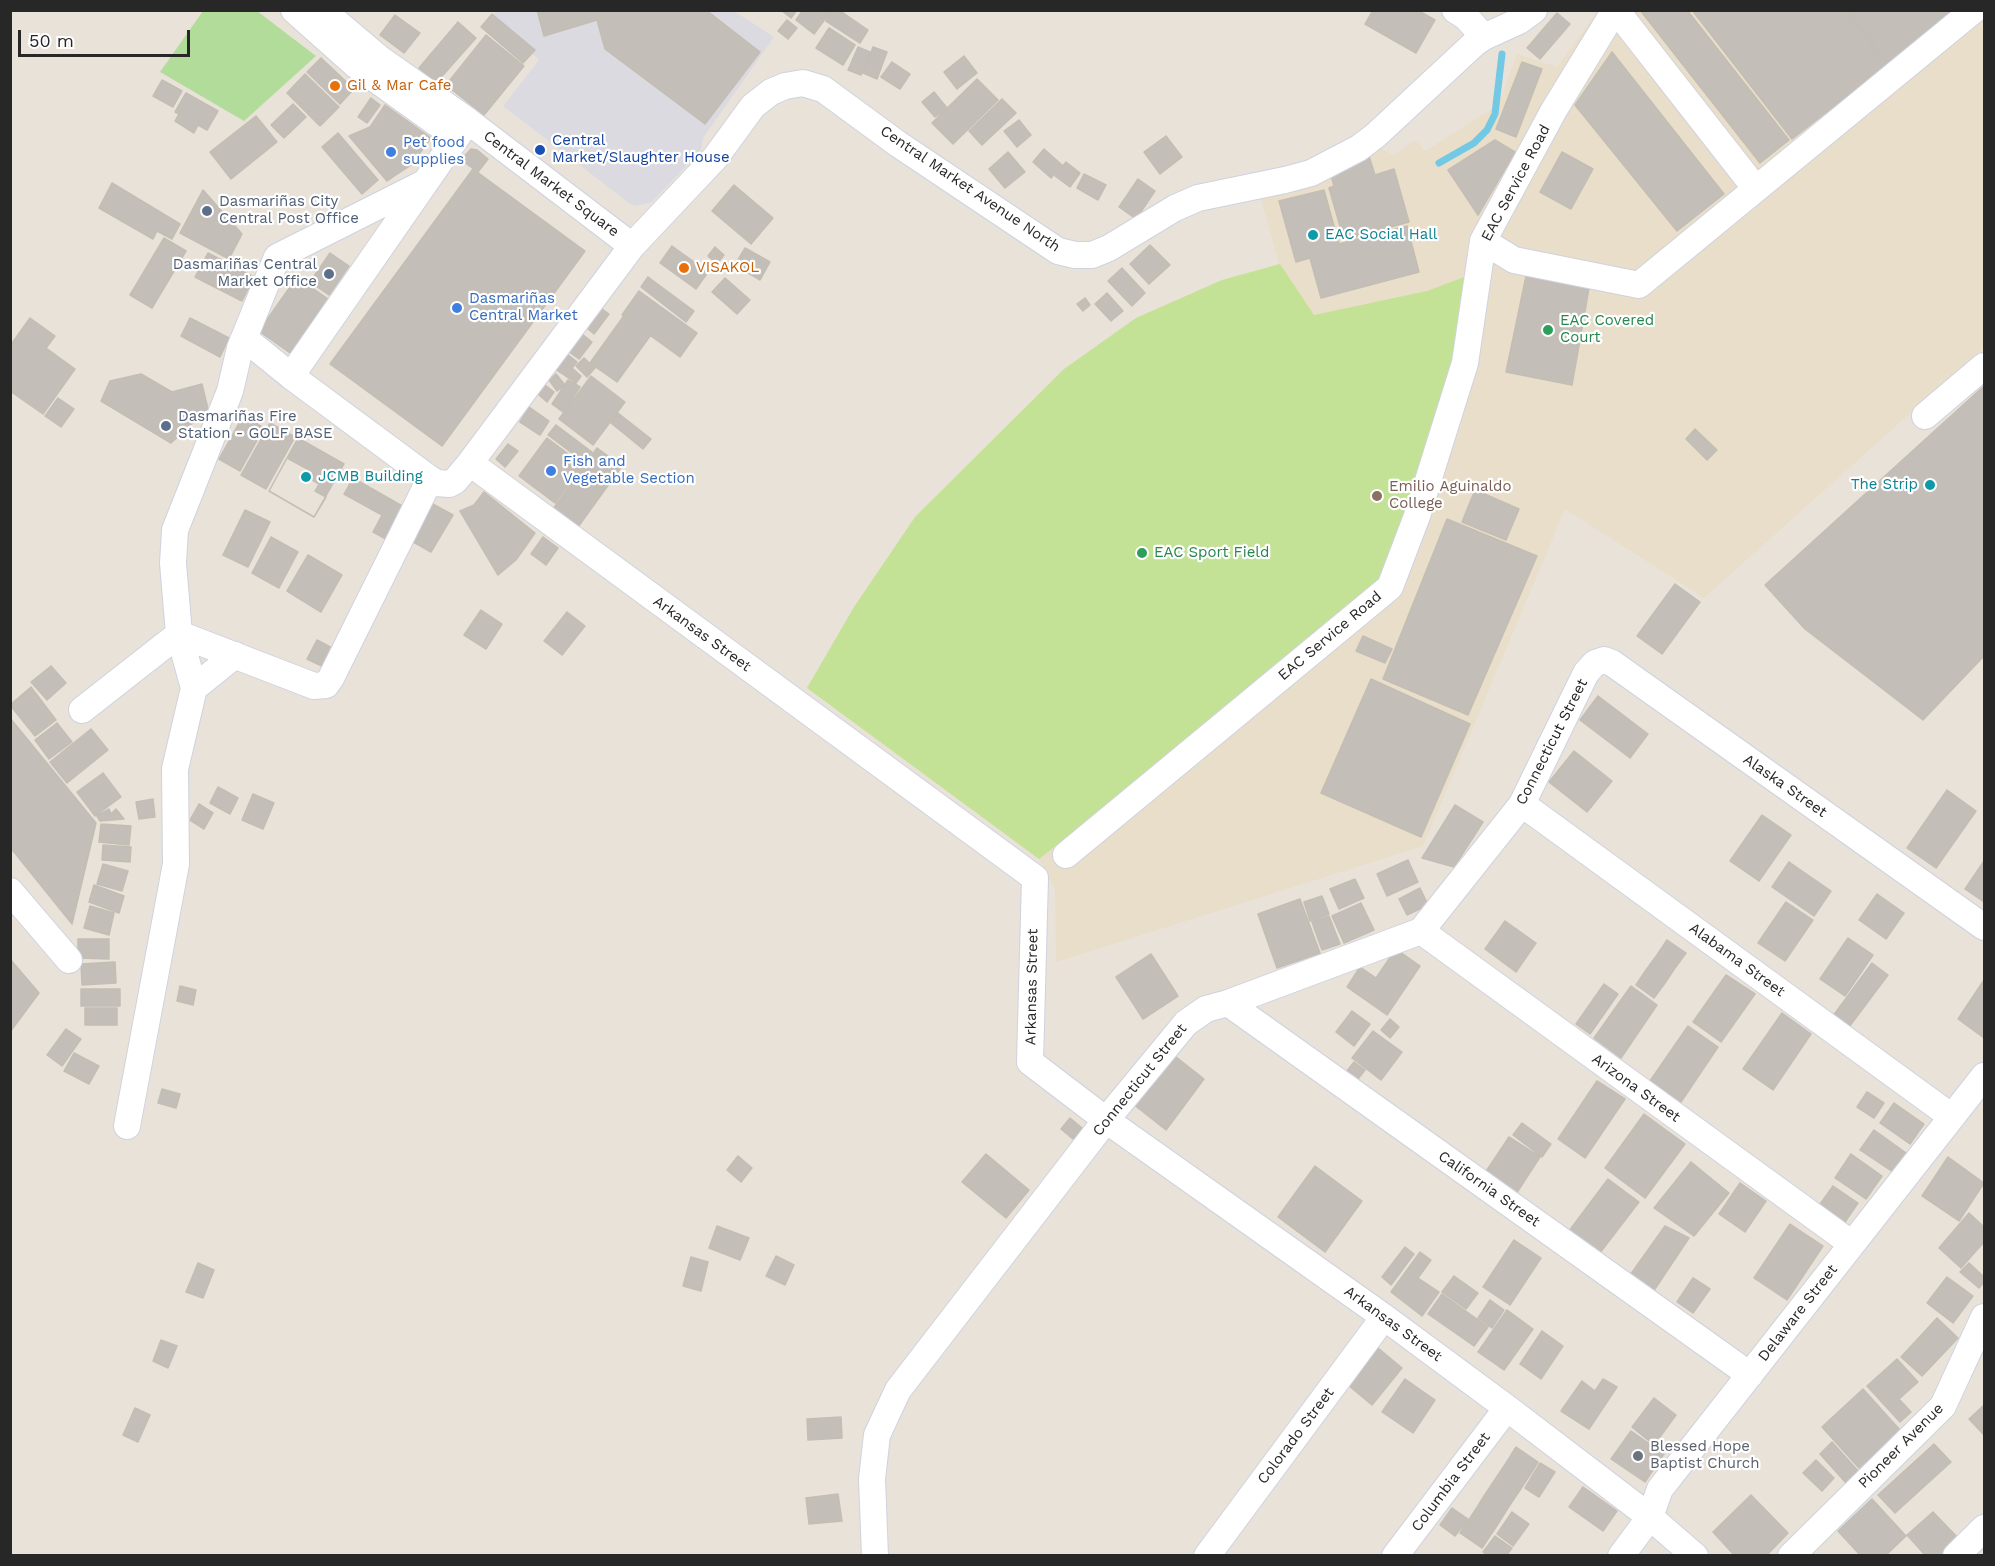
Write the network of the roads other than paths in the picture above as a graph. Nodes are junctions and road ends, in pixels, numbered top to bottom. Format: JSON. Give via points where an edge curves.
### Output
{"nodes":[{"id":1,"x":294,"y":10,"type":"edge"},
{"id":2,"x":322,"y":10,"type":"edge"},
{"id":3,"x":1455,"y":10,"type":"edge"},
{"id":4,"x":1616,"y":10,"type":"edge"},
{"id":5,"x":1974,"y":10,"type":"edge"},
{"id":6,"x":1526,"y":16,"type":"edge"},
{"id":7,"x":1488,"y":35,"type":"junction"},
{"id":8,"x":462,"y":129,"type":"junction"},
{"id":9,"x":426,"y":182,"type":"junction"},
{"id":10,"x":1756,"y":189,"type":"junction"},
{"id":11,"x":1483,"y":241,"type":"junction"},
{"id":12,"x":632,"y":246,"type":"junction"},
{"id":13,"x":244,"y":338,"type":"junction"},
{"id":14,"x":1984,"y":366,"type":"edge"},
{"id":15,"x":291,"y":376,"type":"junction"},
{"id":16,"x":1925,"y":416,"type":"dead end"},
{"id":17,"x":470,"y":463,"type":"junction"},
{"id":18,"x":429,"y":478,"type":"junction"},
{"id":19,"x":179,"y":634,"type":"junction"},
{"id":20,"x":235,"y":655,"type":"junction"},
{"id":21,"x":1586,"y":673,"type":"joint"},
{"id":22,"x":194,"y":688,"type":"junction"},
{"id":23,"x":82,"y":710,"type":"dead end"},
{"id":24,"x":1522,"y":804,"type":"junction"},
{"id":25,"x":1066,"y":855,"type":"dead end"},
{"id":26,"x":10,"y":891,"type":"edge"},
{"id":27,"x":1984,"y":927,"type":"edge"},
{"id":28,"x":1421,"y":931,"type":"junction"},
{"id":29,"x":69,"y":960,"type":"dead end"},
{"id":30,"x":1228,"y":1003,"type":"junction"},
{"id":31,"x":1984,"y":1076,"type":"edge"},
{"id":32,"x":1952,"y":1117,"type":"junction"},
{"id":33,"x":1106,"y":1120,"type":"junction"},
{"id":34,"x":127,"y":1126,"type":"dead end"},
{"id":35,"x":1852,"y":1244,"type":"junction"},
{"id":36,"x":1384,"y":1317,"type":"junction"},
{"id":37,"x":1984,"y":1317,"type":"edge"},
{"id":38,"x":1750,"y":1375,"type":"junction"},
{"id":39,"x":1508,"y":1407,"type":"junction"},
{"id":40,"x":1650,"y":1517,"type":"junction"},
{"id":41,"x":1984,"y":1528,"type":"edge"},
{"id":42,"x":1687,"y":1549,"type":"edge"},
{"id":43,"x":875,"y":1556,"type":"edge"},
{"id":44,"x":1207,"y":1556,"type":"edge"},
{"id":45,"x":1395,"y":1556,"type":"edge"},
{"id":46,"x":1621,"y":1556,"type":"edge"},
{"id":47,"x":1791,"y":1556,"type":"edge"},
{"id":48,"x":1956,"y":1556,"type":"edge"}],
"edges":[{"from":1,"to":8,"type":"street","via":[[357,66]]},
{"from":2,"to":8,"type":"street"},
{"from":3,"to":7,"type":"street"},
{"from":4,"to":10,"type":"street"},
{"from":4,"to":11,"type":"street","name":"EAC Service Road","via":[[1554,110]]},
{"from":5,"to":10,"type":"street"},
{"from":6,"to":7,"type":"street","name":"Central Market Avenue North"},
{"from":7,"to":12,"type":"street","name":"Central Market Avenue North","via":[[1359,148],[1311,173],[1190,201],[1092,255],[1058,251],[823,89],[803,83],[771,92],[753,106],[715,158]]},
{"from":8,"to":9,"type":"street"},
{"from":8,"to":12,"type":"street","name":"Central Market Square"},
{"from":9,"to":13,"type":"street","via":[[277,258]]},
{"from":9,"to":15,"type":"street"},
{"from":10,"to":11,"type":"street","via":[[1639,285],[1514,260]]},
{"from":11,"to":25,"type":"street","name":"EAC Service Road","via":[[1465,363],[1417,516],[1390,587]]},
{"from":12,"to":17,"type":"street","name":"Central Market Square"},
{"from":13,"to":15,"type":"street"},
{"from":13,"to":19,"type":"street","via":[[230,391],[175,530],[173,563]]},
{"from":14,"to":16,"type":"street"},
{"from":15,"to":18,"type":"street"},
{"from":17,"to":18,"type":"street","name":"Central Market Square","via":[[449,484]]},
{"from":17,"to":33,"type":"street","name":"Arkansas Street","via":[[1035,878],[1030,1062]]},
{"from":18,"to":20,"type":"street","via":[[326,685],[314,686]]},
{"from":19,"to":20,"type":"street"},
{"from":19,"to":22,"type":"street"},
{"from":19,"to":23,"type":"street"},
{"from":20,"to":22,"type":"street"},
{"from":21,"to":24,"type":"street","name":"Connecticut Street"},
{"from":21,"to":27,"type":"street","name":"Alaska Street","via":[[1595,663],[1612,663]]},
{"from":22,"to":34,"type":"street","via":[[175,769],[176,864]]},
{"from":24,"to":28,"type":"street","name":"Connecticut Street"},
{"from":24,"to":32,"type":"street","name":"Alabama Street"},
{"from":26,"to":29,"type":"street"},
{"from":28,"to":30,"type":"street","name":"Connecticut Street"},
{"from":28,"to":35,"type":"street","name":"Arizona Street"},
{"from":30,"to":33,"type":"street","name":"Connecticut Street","via":[[1206,1009],[1186,1023]]},
{"from":30,"to":38,"type":"street","name":"California Street"},
{"from":31,"to":32,"type":"street","name":"Delaware Street"},
{"from":32,"to":35,"type":"street","name":"Delaware Street"},
{"from":33,"to":36,"type":"street","name":"Arkansas Street"},
{"from":33,"to":43,"type":"street","name":"Connecticut Street","via":[[898,1390],[877,1435],[872,1479]]},
{"from":35,"to":38,"type":"street","name":"Delaware Street"},
{"from":36,"to":39,"type":"street","name":"Arkansas Street"},
{"from":36,"to":44,"type":"street","name":"Colorado Street"},
{"from":37,"to":47,"type":"street","name":"Pioneer Avenue","via":[[1943,1406]]},
{"from":38,"to":40,"type":"street","name":"Delaware Street","via":[[1660,1489]]},
{"from":39,"to":40,"type":"street","name":"Arkansas Street"},
{"from":39,"to":45,"type":"street","name":"Columbia Street"},
{"from":40,"to":42,"type":"street","name":"Arkansas Street"},
{"from":40,"to":46,"type":"street","name":"Delaware Street"},
{"from":41,"to":48,"type":"street"}]}
